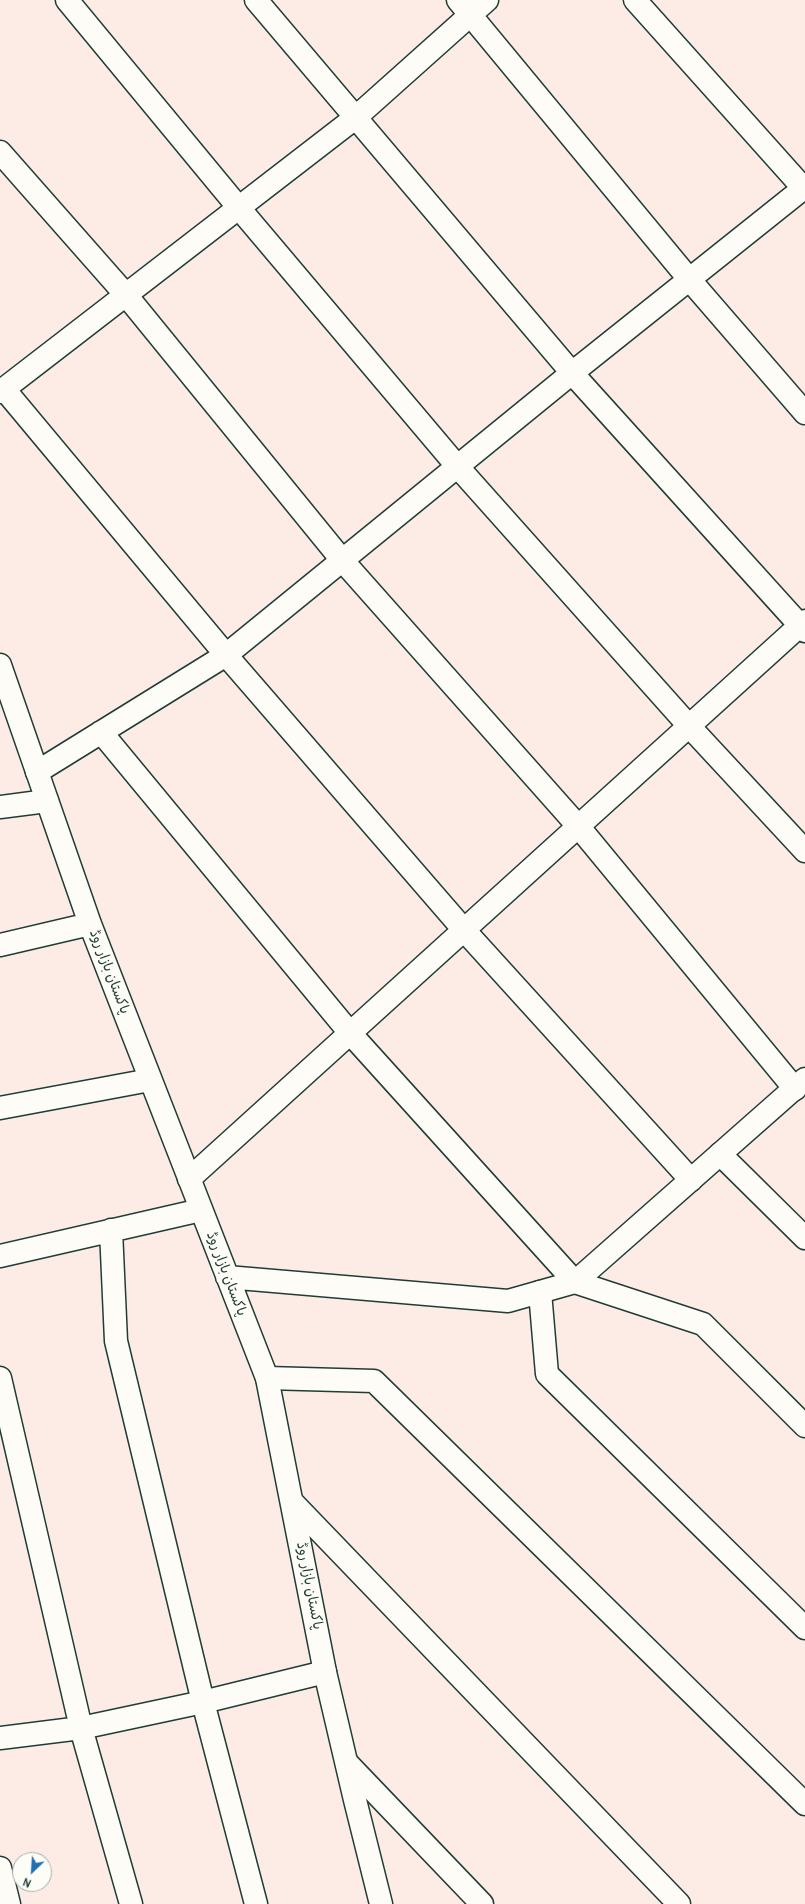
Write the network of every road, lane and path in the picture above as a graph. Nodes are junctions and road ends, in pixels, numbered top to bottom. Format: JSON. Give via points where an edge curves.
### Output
{"nodes":[{"id":1,"x":67,"y":0,"type":"edge"},
{"id":2,"x":256,"y":0,"type":"edge"},
{"id":3,"x":487,"y":0,"type":"edge"},
{"id":4,"x":636,"y":0,"type":"edge"},
{"id":5,"x":464,"y":8,"type":"edge"},
{"id":6,"x":355,"y":118,"type":"junction"},
{"id":7,"x":0,"y":152,"type":"edge"},
{"id":8,"x":804,"y":188,"type":"edge"},
{"id":9,"x":239,"y":208,"type":"junction"},
{"id":10,"x":689,"y":279,"type":"junction"},
{"id":11,"x":126,"y":295,"type":"junction"},
{"id":12,"x":572,"y":373,"type":"junction"},
{"id":13,"x":2,"y":391,"type":"edge"},
{"id":14,"x":805,"y":413,"type":"edge"},
{"id":15,"x":457,"y":466,"type":"junction"},
{"id":16,"x":342,"y":560,"type":"junction"},
{"id":17,"x":803,"y":626,"type":"edge"},
{"id":18,"x":226,"y":655,"type":"junction"},
{"id":19,"x":0,"y":665,"type":"edge"},
{"id":20,"x":689,"y":726,"type":"junction"},
{"id":21,"x":101,"y":732,"type":"junction"},
{"id":22,"x":37,"y":772,"type":"junction"},
{"id":23,"x":47,"y":801,"type":"junction"},
{"id":24,"x":0,"y":807,"type":"edge"},
{"id":25,"x":578,"y":826,"type":"junction"},
{"id":26,"x":805,"y":851,"type":"edge"},
{"id":27,"x":90,"y":924,"type":"junction"},
{"id":28,"x":464,"y":930,"type":"junction"},
{"id":29,"x":0,"y":945,"type":"edge"},
{"id":30,"x":350,"y":1033,"type":"junction"},
{"id":31,"x":150,"y":1080,"type":"junction"},
{"id":32,"x":800,"y":1084,"type":"edge"},
{"id":33,"x":0,"y":1108,"type":"edge"},
{"id":34,"x":720,"y":1154,"type":"junction"},
{"id":35,"x":189,"y":1179,"type":"junction"},
{"id":36,"x":691,"y":1180,"type":"junction"},
{"id":37,"x":201,"y":1210,"type":"junction"},
{"id":38,"x":111,"y":1230,"type":"junction"},
{"id":39,"x":805,"y":1238,"type":"edge"},
{"id":40,"x":0,"y":1256,"type":"edge"},
{"id":41,"x":227,"y":1277,"type":"junction"},
{"id":42,"x":575,"y":1282,"type":"junction"},
{"id":43,"x":540,"y":1292,"type":"junction"},
{"id":44,"x":0,"y":1378,"type":"edge"},
{"id":45,"x":267,"y":1378,"type":"junction"},
{"id":46,"x":805,"y":1426,"type":"edge"},
{"id":47,"x":293,"y":1503,"type":"junction"},
{"id":48,"x":805,"y":1628,"type":"edge"},
{"id":49,"x":325,"y":1672,"type":"junction"},
{"id":50,"x":203,"y":1702,"type":"junction"},
{"id":51,"x":81,"y":1728,"type":"junction"},
{"id":52,"x":0,"y":1738,"type":"edge"},
{"id":53,"x":347,"y":1763,"type":"junction"},
{"id":54,"x":805,"y":1804,"type":"edge"},
{"id":55,"x":0,"y":1868,"type":"edge"},
{"id":56,"x":9,"y":1904,"type":"edge"},
{"id":57,"x":130,"y":1904,"type":"edge"},
{"id":58,"x":256,"y":1904,"type":"edge"},
{"id":59,"x":381,"y":1904,"type":"edge"},
{"id":60,"x":482,"y":1904,"type":"edge"},
{"id":61,"x":679,"y":1904,"type":"edge"}],
"edges":[{"from":1,"to":9,"type":"street"},
{"from":2,"to":6,"type":"street"},
{"from":3,"to":5,"type":"street"},
{"from":4,"to":8,"type":"street"},
{"from":5,"to":6,"type":"street"},
{"from":5,"to":10,"type":"street"},
{"from":6,"to":9,"type":"street"},
{"from":6,"to":12,"type":"street"},
{"from":7,"to":11,"type":"street"},
{"from":8,"to":10,"type":"street"},
{"from":9,"to":11,"type":"street"},
{"from":9,"to":15,"type":"street"},
{"from":10,"to":12,"type":"street"},
{"from":10,"to":14,"type":"street"},
{"from":11,"to":13,"type":"street"},
{"from":11,"to":16,"type":"street"},
{"from":12,"to":15,"type":"street"},
{"from":12,"to":17,"type":"street"},
{"from":13,"to":18,"type":"street"},
{"from":15,"to":16,"type":"street"},
{"from":15,"to":20,"type":"street"},
{"from":16,"to":18,"type":"street"},
{"from":16,"to":25,"type":"street"},
{"from":17,"to":20,"type":"street"},
{"from":18,"to":21,"type":"street"},
{"from":18,"to":28,"type":"street"},
{"from":19,"to":22,"type":"street","name":"پاکستان بازار روڈ"},
{"from":20,"to":25,"type":"street"},
{"from":20,"to":26,"type":"street"},
{"from":21,"to":22,"type":"street"},
{"from":21,"to":30,"type":"street"},
{"from":22,"to":23,"type":"street","name":"پاکستان بازار روڈ"},
{"from":23,"to":24,"type":"street"},
{"from":23,"to":27,"type":"street","name":"پاکستان بازار روڈ"},
{"from":25,"to":28,"type":"street"},
{"from":25,"to":32,"type":"street"},
{"from":27,"to":29,"type":"street"},
{"from":27,"to":31,"type":"street","name":"پاکستان بازار روڈ"},
{"from":28,"to":30,"type":"street"},
{"from":28,"to":36,"type":"street"},
{"from":30,"to":35,"type":"street"},
{"from":30,"to":42,"type":"street"},
{"from":31,"to":33,"type":"street"},
{"from":31,"to":35,"type":"street","name":"پاکستان بازار روڈ"},
{"from":32,"to":34,"type":"street"},
{"from":34,"to":36,"type":"street"},
{"from":34,"to":39,"type":"street"},
{"from":35,"to":37,"type":"street","name":"پاکستان بازار روڈ"},
{"from":36,"to":42,"type":"street"},
{"from":37,"to":38,"type":"street"},
{"from":37,"to":41,"type":"street","name":"پاکستان بازار روڈ"},
{"from":38,"to":40,"type":"street"},
{"from":38,"to":50,"type":"street","via":[[116,1341]]},
{"from":41,"to":43,"type":"street","via":[[508,1301]]},
{"from":41,"to":45,"type":"street","name":"پاکستان بازار روڈ"},
{"from":42,"to":43,"type":"street"},
{"from":42,"to":46,"type":"street","via":[[704,1324]]},
{"from":43,"to":48,"type":"street","via":[[547,1374]]},
{"from":44,"to":51,"type":"street"},
{"from":45,"to":47,"type":"street","name":"پاکستان بازار روڈ"},
{"from":45,"to":54,"type":"street","via":[[374,1381]]},
{"from":47,"to":49,"type":"street","name":"پاکستان بازار روڈ"},
{"from":47,"to":61,"type":"street"},
{"from":49,"to":50,"type":"street"},
{"from":49,"to":53,"type":"street","name":"پاکستان بازار روڈ"},
{"from":50,"to":51,"type":"street"},
{"from":50,"to":58,"type":"street"},
{"from":51,"to":52,"type":"street"},
{"from":51,"to":57,"type":"street"},
{"from":53,"to":59,"type":"street","name":"پاکستان بازار روڈ"},
{"from":53,"to":60,"type":"street"},
{"from":55,"to":56,"type":"street"}]}
